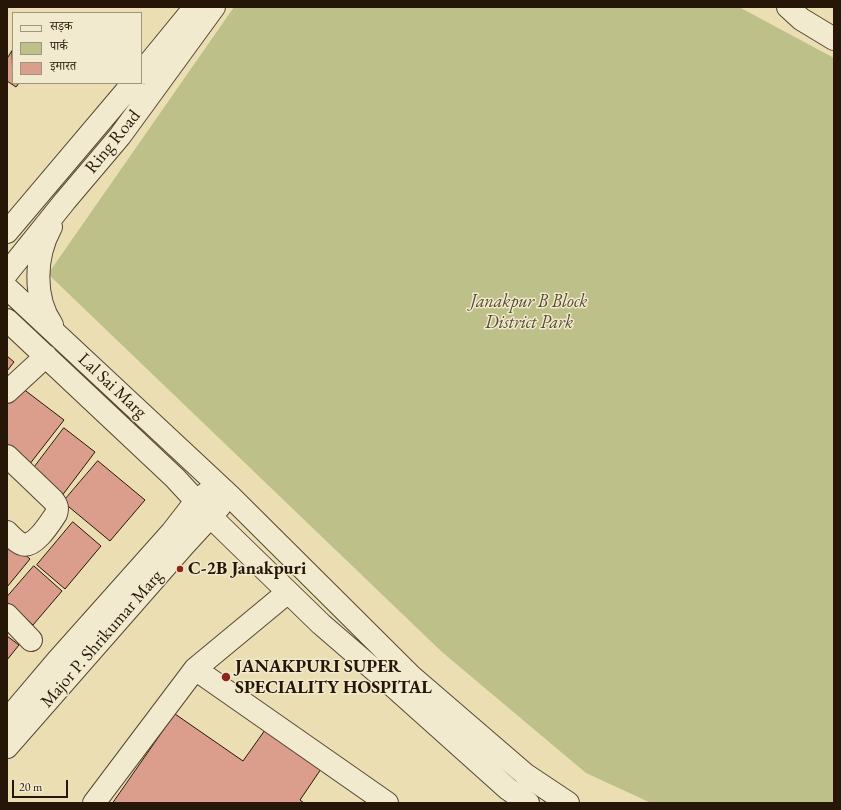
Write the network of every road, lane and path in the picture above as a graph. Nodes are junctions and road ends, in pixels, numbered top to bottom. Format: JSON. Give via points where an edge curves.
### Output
{"nodes":[{"id":1,"x":788,"y":7,"type":"edge"},
{"id":2,"x":201,"y":12,"type":"edge"},
{"id":3,"x":834,"y":39,"type":"edge"},
{"id":4,"x":142,"y":72,"type":"edge"},
{"id":5,"x":132,"y":84,"type":"edge"},
{"id":6,"x":41,"y":192,"type":"junction"},
{"id":7,"x":65,"y":201,"type":"junction"},
{"id":8,"x":7,"y":217,"type":"edge"},
{"id":9,"x":7,"y":232,"type":"edge"},
{"id":10,"x":7,"y":273,"type":"edge"},
{"id":11,"x":7,"y":288,"type":"edge"},
{"id":12,"x":7,"y":320,"type":"edge"},
{"id":13,"x":63,"y":340,"type":"junction"},
{"id":14,"x":46,"y":356,"type":"junction"},
{"id":15,"x":7,"y":392,"type":"edge"},
{"id":16,"x":7,"y":456,"type":"edge"},
{"id":17,"x":223,"y":490,"type":"junction"},
{"id":18,"x":203,"y":508,"type":"junction"},
{"id":19,"x":7,"y":532,"type":"edge"},
{"id":20,"x":288,"y":592,"type":"junction"},
{"id":21,"x":7,"y":615,"type":"edge"},
{"id":22,"x":31,"y":640,"type":"dead end"},
{"id":23,"x":195,"y":669,"type":"junction"},
{"id":24,"x":7,"y":720,"type":"edge"},
{"id":25,"x":7,"y":747,"type":"edge"},
{"id":26,"x":94,"y":803,"type":"edge"},
{"id":27,"x":386,"y":803,"type":"edge"},
{"id":28,"x":528,"y":803,"type":"edge"},
{"id":29,"x":568,"y":803,"type":"edge"}],
"edges":[{"from":1,"to":3,"type":"street","via":[[801,19]]},
{"from":2,"to":4,"type":"street","name":"Ring Road"},
{"from":2,"to":7,"type":"street","name":"Ring Road","via":[[120,136]]},
{"from":5,"to":6,"type":"street","name":"Ring Road"},
{"from":6,"to":8,"type":"street"},
{"from":6,"to":9,"type":"street","name":"Ring Road"},
{"from":7,"to":10,"type":"street","name":"Ring Road"},
{"from":7,"to":13,"type":"street","via":[[45,239],[38,275],[40,296],[47,318]]},
{"from":11,"to":13,"type":"street","name":"Lal Sai Marg"},
{"from":12,"to":14,"type":"street","name":"Lal Sai Marg"},
{"from":13,"to":17,"type":"street","name":"Lal Sai Marg"},
{"from":14,"to":15,"type":"street"},
{"from":14,"to":18,"type":"street","name":"Lal Sai Marg","via":[[175,478]]},
{"from":16,"to":19,"type":"street","via":[[53,500],[58,510],[35,541],[28,545],[22,544]]},
{"from":17,"to":18,"type":"street","name":"Major P. Shrikumar Marg"},
{"from":17,"to":29,"type":"street","name":"Lal Sai Marg","via":[[411,676],[526,775]]},
{"from":18,"to":20,"type":"street","name":"Lal Sai Marg"},
{"from":18,"to":24,"type":"street","name":"Major P. Shrikumar Marg","via":[[172,532]]},
{"from":18,"to":25,"type":"street","name":"Major P. Shrikumar Marg"},
{"from":20,"to":23,"type":"street"},
{"from":20,"to":28,"type":"street","name":"Lal Sai Marg","via":[[508,789]]},
{"from":21,"to":22,"type":"street"},
{"from":23,"to":26,"type":"street"},
{"from":23,"to":27,"type":"street"}]}
